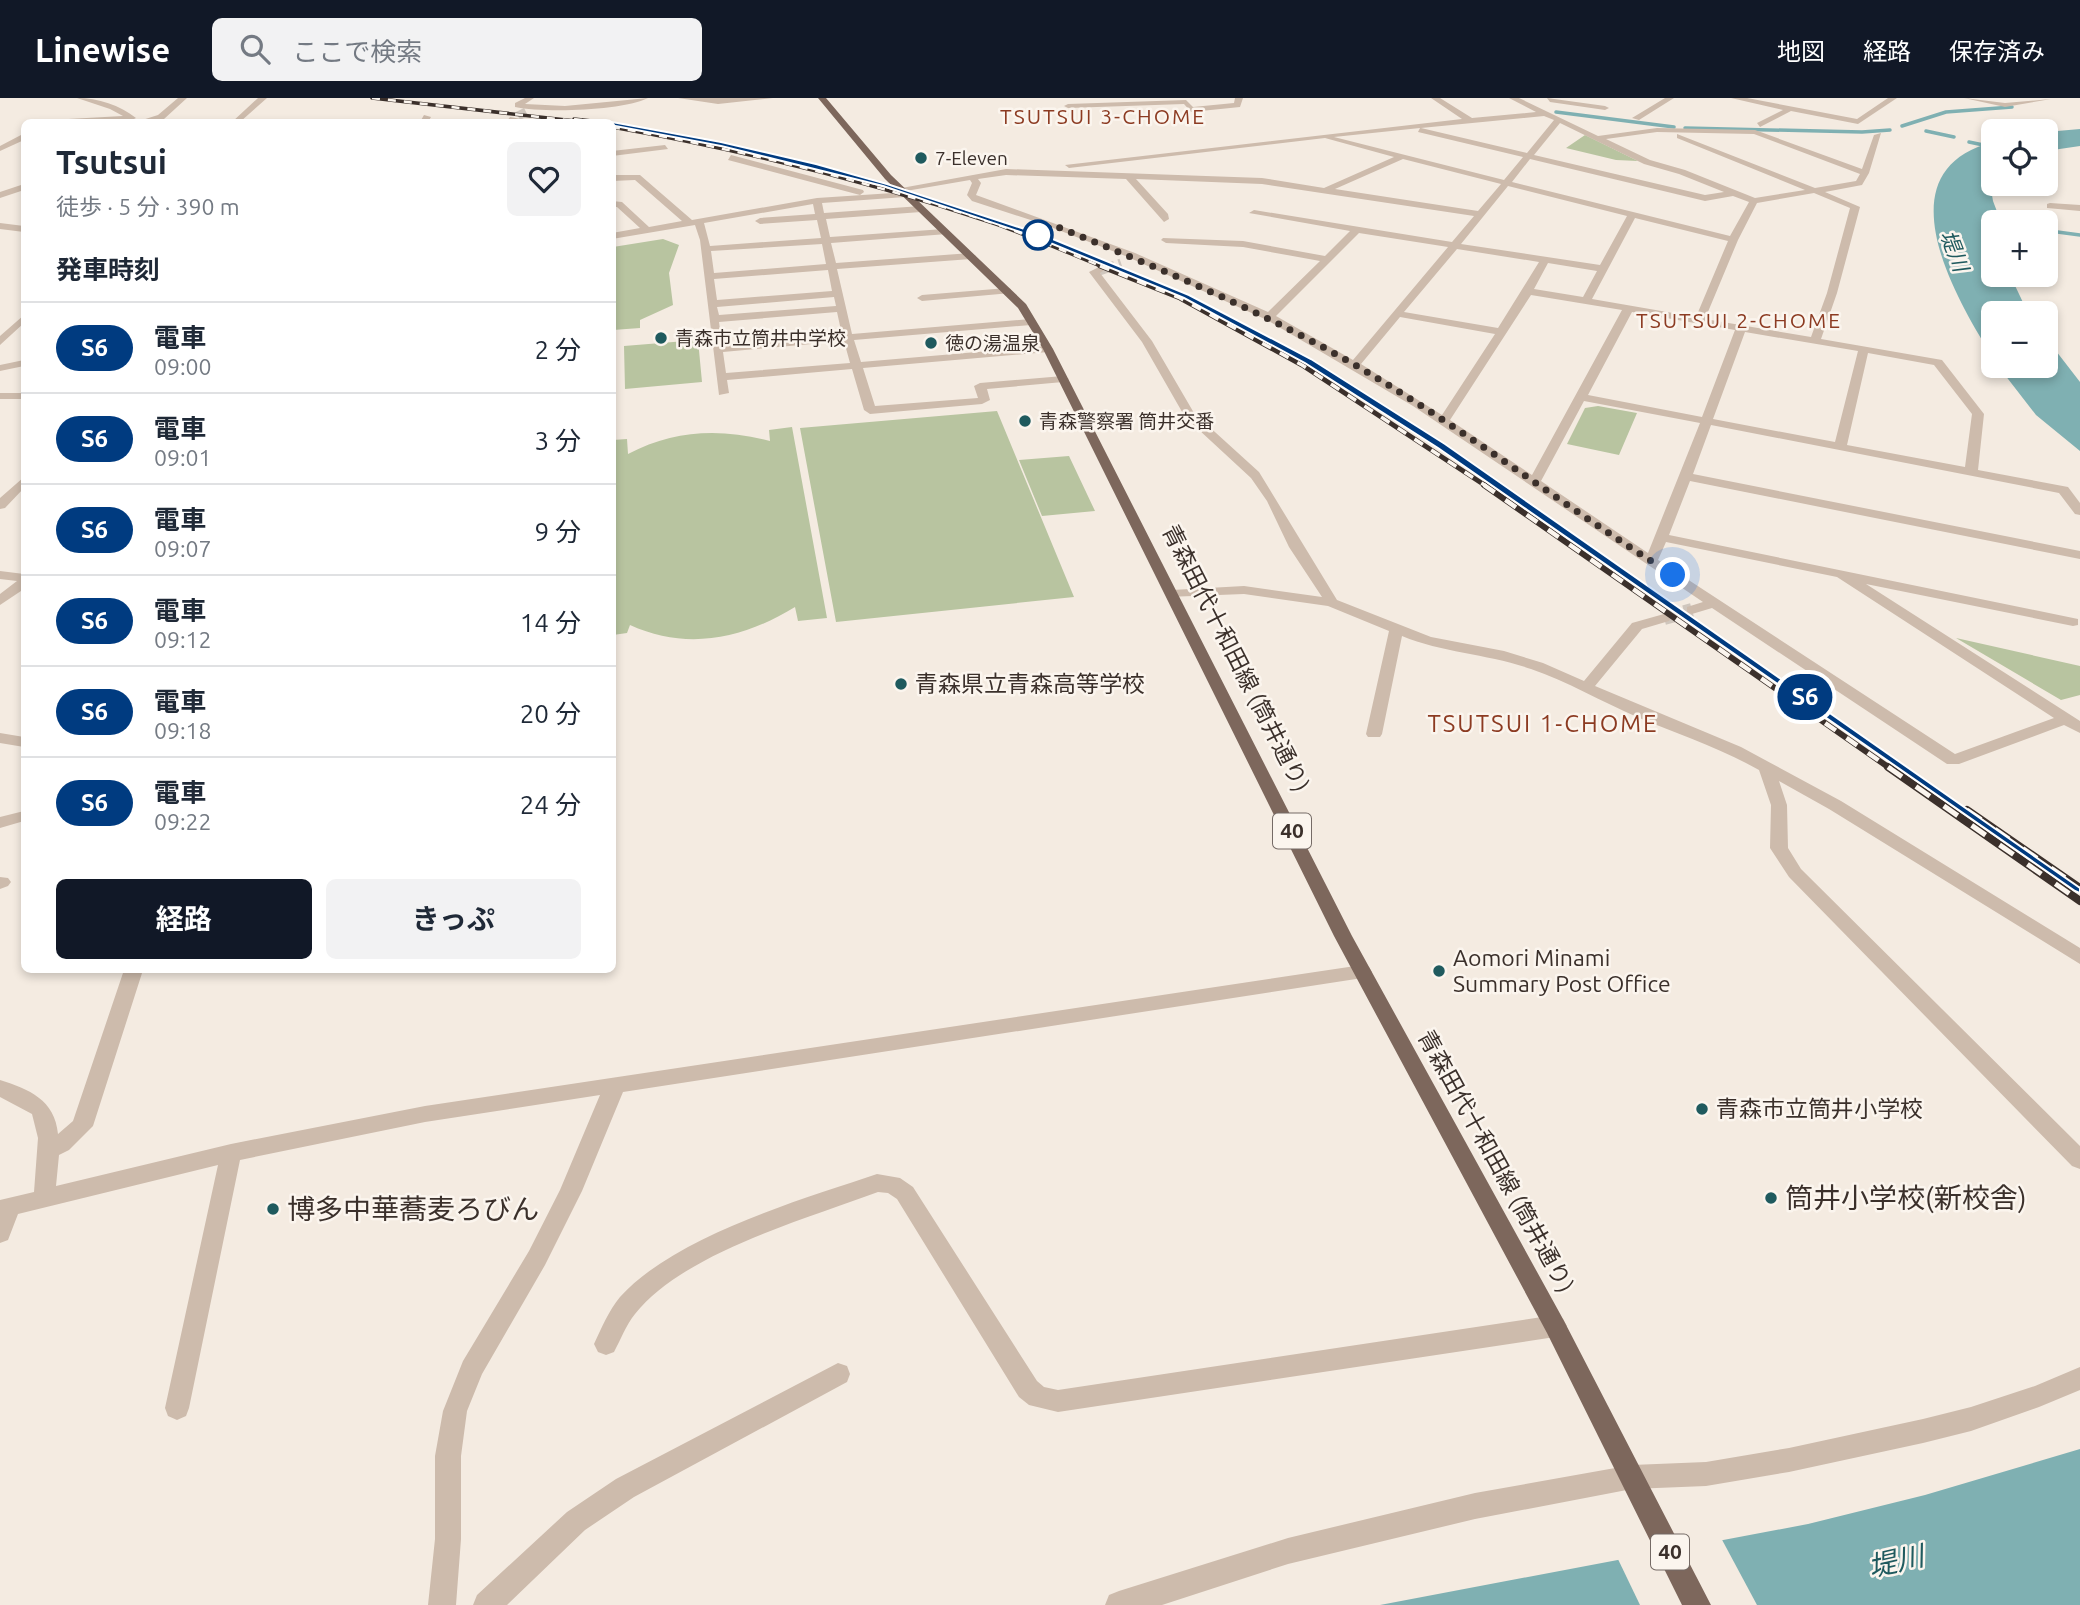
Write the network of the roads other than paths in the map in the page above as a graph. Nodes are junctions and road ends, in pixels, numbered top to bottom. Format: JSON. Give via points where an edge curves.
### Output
{"nodes":[{"id":1,"x":80,"y":98,"type":"edge"},
{"id":2,"x":183,"y":98,"type":"edge"},
{"id":3,"x":263,"y":98,"type":"edge"},
{"id":4,"x":530,"y":98,"type":"edge"},
{"id":5,"x":644,"y":98,"type":"edge"},
{"id":6,"x":682,"y":98,"type":"edge"},
{"id":7,"x":769,"y":98,"type":"edge"},
{"id":8,"x":822,"y":98,"type":"edge"},
{"id":9,"x":1239,"y":98,"type":"edge"},
{"id":10,"x":1435,"y":98,"type":"edge"},
{"id":11,"x":1513,"y":98,"type":"edge"},
{"id":12,"x":1667,"y":98,"type":"edge"},
{"id":13,"x":1735,"y":98,"type":"edge"},
{"id":14,"x":1794,"y":98,"type":"edge"},
{"id":15,"x":1893,"y":98,"type":"edge"},
{"id":16,"x":1968,"y":98,"type":"edge"},
{"id":17,"x":2058,"y":98,"type":"edge"},
{"id":18,"x":1551,"y":99,"type":"edge"},
{"id":19,"x":2043,"y":99,"type":"edge"},
{"id":20,"x":1145,"y":100,"type":"edge"},
{"id":21,"x":1068,"y":106,"type":"dead end"},
{"id":22,"x":1605,"y":108,"type":"dead end"},
{"id":23,"x":1787,"y":108,"type":"junction"},
{"id":24,"x":1535,"y":110,"type":"junction"},
{"id":25,"x":1546,"y":114,"type":"junction"},
{"id":26,"x":1636,"y":118,"type":"dead end"},
{"id":27,"x":134,"y":119,"type":"edge"},
{"id":28,"x":149,"y":119,"type":"edge"},
{"id":29,"x":239,"y":119,"type":"edge"},
{"id":30,"x":1473,"y":120,"type":"junction"},
{"id":31,"x":1559,"y":120,"type":"junction"},
{"id":32,"x":1760,"y":125,"type":"dead end"},
{"id":33,"x":1405,"y":126,"type":"junction"},
{"id":34,"x":1668,"y":131,"type":"junction"},
{"id":35,"x":1317,"y":135,"type":"junction"},
{"id":36,"x":1878,"y":135,"type":"dead end"},
{"id":37,"x":1458,"y":138,"type":"junction"},
{"id":38,"x":1599,"y":138,"type":"junction"},
{"id":39,"x":21,"y":139,"type":"edge"},
{"id":40,"x":665,"y":147,"type":"dead end"},
{"id":41,"x":1,"y":149,"type":"edge"},
{"id":42,"x":616,"y":153,"type":"edge"},
{"id":43,"x":1529,"y":155,"type":"junction"},
{"id":44,"x":1403,"y":156,"type":"junction"},
{"id":45,"x":731,"y":158,"type":"dead end"},
{"id":46,"x":1037,"y":173,"type":"junction"},
{"id":47,"x":1865,"y":173,"type":"junction"},
{"id":48,"x":971,"y":177,"type":"junction"},
{"id":49,"x":1129,"y":177,"type":"junction"},
{"id":50,"x":616,"y":178,"type":"edge"},
{"id":51,"x":1507,"y":182,"type":"junction"},
{"id":52,"x":21,"y":188,"type":"edge"},
{"id":53,"x":1326,"y":190,"type":"junction"},
{"id":54,"x":1815,"y":190,"type":"junction"},
{"id":55,"x":903,"y":191,"type":"junction"},
{"id":56,"x":1734,"y":193,"type":"junction"},
{"id":57,"x":0,"y":195,"type":"edge"},
{"id":58,"x":865,"y":197,"type":"junction"},
{"id":59,"x":817,"y":201,"type":"junction"},
{"id":60,"x":1754,"y":201,"type":"junction"},
{"id":61,"x":616,"y":204,"type":"edge"},
{"id":62,"x":2050,"y":206,"type":"dead end"},
{"id":63,"x":2080,"y":208,"type":"edge"},
{"id":64,"x":921,"y":209,"type":"junction"},
{"id":65,"x":1254,"y":213,"type":"dead end"},
{"id":66,"x":1482,"y":214,"type":"junction"},
{"id":67,"x":1633,"y":214,"type":"junction"},
{"id":68,"x":822,"y":217,"type":"junction"},
{"id":69,"x":1164,"y":219,"type":"dead end"},
{"id":70,"x":696,"y":223,"type":"junction"},
{"id":71,"x":0,"y":226,"type":"edge"},
{"id":72,"x":21,"y":229,"type":"edge"},
{"id":73,"x":1357,"y":229,"type":"junction"},
{"id":74,"x":647,"y":230,"type":"junction"},
{"id":75,"x":944,"y":232,"type":"junction"},
{"id":76,"x":616,"y":235,"type":"edge"},
{"id":77,"x":1166,"y":240,"type":"dead end"},
{"id":78,"x":1733,"y":240,"type":"junction"},
{"id":79,"x":827,"y":241,"type":"junction"},
{"id":80,"x":1456,"y":246,"type":"junction"},
{"id":81,"x":705,"y":249,"type":"junction"},
{"id":82,"x":971,"y":256,"type":"junction"},
{"id":83,"x":1137,"y":258,"type":"junction"},
{"id":84,"x":1327,"y":259,"type":"junction"},
{"id":85,"x":1545,"y":260,"type":"junction"},
{"id":86,"x":1121,"y":263,"type":"tunnel mouth"},
{"id":87,"x":832,"y":267,"type":"junction"},
{"id":88,"x":1604,"y":269,"type":"junction"},
{"id":89,"x":1098,"y":270,"type":"dead end"},
{"id":90,"x":709,"y":276,"type":"junction"},
{"id":91,"x":1007,"y":291,"type":"junction"},
{"id":92,"x":1528,"y":291,"type":"junction"},
{"id":93,"x":838,"y":294,"type":"junction"},
{"id":94,"x":922,"y":298,"type":"dead end"},
{"id":95,"x":1587,"y":301,"type":"junction"},
{"id":96,"x":711,"y":304,"type":"junction"},
{"id":97,"x":1629,"y":308,"type":"junction"},
{"id":98,"x":841,"y":309,"type":"junction"},
{"id":99,"x":1398,"y":314,"type":"junction"},
{"id":100,"x":1269,"y":317,"type":"junction"},
{"id":101,"x":713,"y":319,"type":"junction"},
{"id":102,"x":21,"y":321,"type":"edge"},
{"id":103,"x":1699,"y":321,"type":"junction"},
{"id":104,"x":1031,"y":322,"type":"junction"},
{"id":105,"x":1741,"y":328,"type":"junction"},
{"id":106,"x":1501,"y":332,"type":"junction"},
{"id":107,"x":848,"y":338,"type":"junction"},
{"id":108,"x":1815,"y":341,"type":"junction"},
{"id":109,"x":0,"y":342,"type":"edge"},
{"id":110,"x":717,"y":349,"type":"junction"},
{"id":111,"x":1048,"y":349,"type":"junction"},
{"id":112,"x":1864,"y":349,"type":"junction"},
{"id":113,"x":21,"y":364,"type":"edge"},
{"id":114,"x":856,"y":365,"type":"junction"},
{"id":115,"x":1355,"y":365,"type":"junction"},
{"id":116,"x":0,"y":368,"type":"edge"},
{"id":117,"x":721,"y":377,"type":"junction"},
{"id":118,"x":1063,"y":379,"type":"junction"},
{"id":119,"x":723,"y":393,"type":"dead end"},
{"id":120,"x":0,"y":396,"type":"edge"},
{"id":121,"x":21,"y":396,"type":"edge"},
{"id":122,"x":1582,"y":397,"type":"junction"},
{"id":123,"x":1444,"y":420,"type":"junction"},
{"id":124,"x":1704,"y":422,"type":"junction"},
{"id":125,"x":1840,"y":448,"type":"junction"},
{"id":126,"x":1970,"y":472,"type":"junction"},
{"id":127,"x":1687,"y":477,"type":"junction"},
{"id":128,"x":1534,"y":483,"type":"junction"},
{"id":129,"x":21,"y":484,"type":"edge"},
{"id":130,"x":0,"y":505,"type":"edge"},
{"id":131,"x":2080,"y":511,"type":"edge"},
{"id":132,"x":1662,"y":537,"type":"junction"},
{"id":133,"x":2080,"y":555,"type":"edge"},
{"id":134,"x":1651,"y":561,"type":"junction"},
{"id":135,"x":1841,"y":574,"type":"junction"},
{"id":136,"x":0,"y":575,"type":"edge"},
{"id":137,"x":21,"y":580,"type":"edge"},
{"id":138,"x":21,"y":584,"type":"edge"},
{"id":139,"x":1172,"y":594,"type":"junction"},
{"id":140,"x":0,"y":601,"type":"edge"},
{"id":141,"x":1331,"y":602,"type":"junction"},
{"id":142,"x":1716,"y":602,"type":"junction"},
{"id":143,"x":1692,"y":610,"type":"tunnel mouth"},
{"id":144,"x":1664,"y":618,"type":"tunnel mouth"},
{"id":145,"x":2073,"y":622,"type":"dead end"},
{"id":146,"x":1396,"y":630,"type":"junction"},
{"id":147,"x":1586,"y":688,"type":"junction"},
{"id":148,"x":2073,"y":723,"type":"edge"},
{"id":149,"x":1374,"y":734,"type":"dead end"},
{"id":150,"x":0,"y":738,"type":"edge"},
{"id":151,"x":21,"y":742,"type":"edge"},
{"id":152,"x":1767,"y":769,"type":"junction"},
{"id":153,"x":21,"y":817,"type":"edge"},
{"id":154,"x":0,"y":823,"type":"edge"},
{"id":155,"x":2080,"y":957,"type":"edge"},
{"id":156,"x":1362,"y":972,"type":"junction"},
{"id":157,"x":132,"y":973,"type":"edge"},
{"id":158,"x":616,"y":1083,"type":"junction"},
{"id":159,"x":0,"y":1088,"type":"edge"},
{"id":160,"x":47,"y":1151,"type":"junction"},
{"id":161,"x":231,"y":1153,"type":"junction"},
{"id":162,"x":2080,"y":1160,"type":"edge"},
{"id":163,"x":44,"y":1199,"type":"junction"},
{"id":164,"x":4,"y":1208,"type":"edge"},
{"id":165,"x":0,"y":1233,"type":"edge"},
{"id":166,"x":1556,"y":1326,"type":"junction"},
{"id":167,"x":606,"y":1344,"type":"dead end"},
{"id":168,"x":838,"y":1374,"type":"dead end"},
{"id":169,"x":2080,"y":1378,"type":"edge"},
{"id":170,"x":177,"y":1408,"type":"dead end"},
{"id":171,"x":1637,"y":1489,"type":"junction"},
{"id":172,"x":442,"y":1605,"type":"edge"},
{"id":173,"x":486,"y":1605,"type":"edge"},
{"id":174,"x":1119,"y":1605,"type":"edge"},
{"id":175,"x":1697,"y":1605,"type":"edge"}],
"edges":[{"from":1,"to":27,"type":"street","via":[[113,107]]},
{"from":2,"to":28,"type":"street","via":[[161,117]]},
{"from":3,"to":29,"type":"street"},
{"from":4,"to":5,"type":"street","via":[[518,105],[531,110],[561,109]]},
{"from":6,"to":7,"type":"street","via":[[718,102]]},
{"from":8,"to":55,"type":"main road","name":"青森田代十和田線 (筒井通り)","number":"40"},
{"from":9,"to":20,"type":"street","via":[[1237,105],[1225,108],[1191,110],[1186,102]]},
{"from":10,"to":30,"type":"street"},
{"from":11,"to":24,"type":"street"},
{"from":12,"to":26,"type":"street"},
{"from":13,"to":23,"type":"street"},
{"from":14,"to":23,"type":"street"},
{"from":15,"to":23,"type":"street","via":[[1858,122]]},
{"from":16,"to":19,"type":"street","via":[[2005,105]]},
{"from":17,"to":19,"type":"street"},
{"from":18,"to":22,"type":"street"},
{"from":18,"to":24,"type":"street"},
{"from":20,"to":21,"type":"street"},
{"from":23,"to":32,"type":"street"},
{"from":24,"to":25,"type":"street"},
{"from":25,"to":30,"type":"street"},
{"from":25,"to":31,"type":"street"},
{"from":30,"to":33,"type":"street"},
{"from":30,"to":37,"type":"street"},
{"from":31,"to":38,"type":"street"},
{"from":31,"to":43,"type":"street"},
{"from":33,"to":35,"type":"street"},
{"from":33,"to":37,"type":"street"},
{"from":34,"to":38,"type":"street"},
{"from":34,"to":47,"type":"street","via":[[1755,132]]},
{"from":34,"to":54,"type":"street"},
{"from":35,"to":44,"type":"street"},
{"from":35,"to":46,"type":"street","via":[[1037,169]]},
{"from":36,"to":47,"type":"street"},
{"from":37,"to":43,"type":"street"},
{"from":38,"to":56,"type":"street","via":[[1647,162]]},
{"from":39,"to":41,"type":"street"},
{"from":40,"to":42,"type":"street"},
{"from":43,"to":51,"type":"street"},
{"from":43,"to":56,"type":"street","via":[[1705,198]]},
{"from":44,"to":51,"type":"street"},
{"from":44,"to":53,"type":"street"},
{"from":45,"to":58,"type":"street","via":[[853,189]]},
{"from":46,"to":48,"type":"street"},
{"from":46,"to":49,"type":"street"},
{"from":47,"to":54,"type":"street","via":[[1859,183]]},
{"from":48,"to":55,"type":"street"},
{"from":48,"to":83,"type":"street","via":[[977,183],[971,195],[975,199]]},
{"from":49,"to":53,"type":"street","via":[[1262,181]]},
{"from":49,"to":69,"type":"street"},
{"from":50,"to":70,"type":"street","via":[[637,177]]},
{"from":51,"to":66,"type":"street"},
{"from":51,"to":67,"type":"street"},
{"from":52,"to":57,"type":"street"},
{"from":53,"to":66,"type":"street"},
{"from":54,"to":60,"type":"street"},
{"from":54,"to":108,"type":"street","via":[[1855,207]]},
{"from":55,"to":58,"type":"street"},
{"from":55,"to":64,"type":"main road","name":"青森田代十和田線 (筒井通り)","number":"40"},
{"from":56,"to":60,"type":"street"},
{"from":58,"to":59,"type":"street"},
{"from":59,"to":68,"type":"street"},
{"from":59,"to":70,"type":"street"},
{"from":60,"to":78,"type":"street"},
{"from":61,"to":74,"type":"street"},
{"from":62,"to":63,"type":"street"},
{"from":64,"to":68,"type":"street"},
{"from":64,"to":75,"type":"main road","name":"青森田代十和田線 (筒井通り)","number":"40"},
{"from":65,"to":73,"type":"street"},
{"from":66,"to":80,"type":"street"},
{"from":67,"to":78,"type":"street"},
{"from":67,"to":88,"type":"street"},
{"from":68,"to":70,"type":"street"},
{"from":68,"to":79,"type":"street"},
{"from":70,"to":74,"type":"street"},
{"from":70,"to":81,"type":"street"},
{"from":71,"to":72,"type":"street"},
{"from":73,"to":80,"type":"street"},
{"from":73,"to":84,"type":"street"},
{"from":74,"to":76,"type":"street"},
{"from":75,"to":79,"type":"street"},
{"from":75,"to":82,"type":"main road","name":"青森田代十和田線 (筒井通り)","number":"40"},
{"from":77,"to":84,"type":"street","via":[[1242,244]]},
{"from":78,"to":103,"type":"street"},
{"from":79,"to":81,"type":"street"},
{"from":79,"to":87,"type":"street"},
{"from":80,"to":85,"type":"street"},
{"from":80,"to":99,"type":"street"},
{"from":81,"to":90,"type":"street"},
{"from":82,"to":87,"type":"street"},
{"from":82,"to":91,"type":"main road","name":"青森田代十和田線 (筒井通り)","number":"40"},
{"from":83,"to":86,"type":"street"},
{"from":83,"to":100,"type":"street"},
{"from":84,"to":100,"type":"street"},
{"from":85,"to":88,"type":"street"},
{"from":85,"to":92,"type":"street"},
{"from":87,"to":90,"type":"street"},
{"from":87,"to":93,"type":"street"},
{"from":88,"to":95,"type":"street"},
{"from":89,"to":141,"type":"street","via":[[1094,272],[1103,287],[1147,341],[1189,415],[1255,475]]},
{"from":90,"to":96,"type":"street"},
{"from":91,"to":94,"type":"street"},
{"from":91,"to":104,"type":"main road","name":"青森田代十和田線 (筒井通り)","number":"40"},
{"from":92,"to":95,"type":"street"},
{"from":92,"to":106,"type":"street"},
{"from":93,"to":96,"type":"street"},
{"from":93,"to":98,"type":"street"},
{"from":95,"to":97,"type":"street"},
{"from":96,"to":101,"type":"street"},
{"from":97,"to":103,"type":"street"},
{"from":97,"to":122,"type":"street"},
{"from":98,"to":101,"type":"street"},
{"from":98,"to":107,"type":"street"},
{"from":99,"to":106,"type":"street"},
{"from":99,"to":115,"type":"street"},
{"from":100,"to":115,"type":"street"},
{"from":101,"to":110,"type":"street"},
{"from":102,"to":109,"type":"street"},
{"from":103,"to":105,"type":"street"},
{"from":104,"to":107,"type":"street"},
{"from":104,"to":111,"type":"main road","name":"青森田代十和田線 (筒井通り)","number":"40"},
{"from":105,"to":108,"type":"street"},
{"from":105,"to":124,"type":"street"},
{"from":106,"to":123,"type":"street"},
{"from":107,"to":110,"type":"street"},
{"from":107,"to":114,"type":"street"},
{"from":108,"to":112,"type":"street"},
{"from":110,"to":117,"type":"street"},
{"from":111,"to":114,"type":"street"},
{"from":111,"to":118,"type":"main road","name":"青森田代十和田線 (筒井通り)","number":"40"},
{"from":112,"to":125,"type":"street"},
{"from":112,"to":126,"type":"street","via":[[1938,362],[1978,414]]},
{"from":113,"to":116,"type":"street"},
{"from":114,"to":117,"type":"street"},
{"from":114,"to":118,"type":"street","via":[[865,398],[874,411],[982,401],[980,386]]},
{"from":115,"to":123,"type":"street"},
{"from":117,"to":119,"type":"street"},
{"from":118,"to":139,"type":"main road","name":"青森田代十和田線 (筒井通り)","number":"40"},
{"from":120,"to":121,"type":"street"},
{"from":122,"to":124,"type":"street"},
{"from":122,"to":128,"type":"street"},
{"from":123,"to":128,"type":"street"},
{"from":124,"to":125,"type":"street"},
{"from":124,"to":127,"type":"street"},
{"from":125,"to":126,"type":"street"},
{"from":126,"to":131,"type":"street","via":[[2063,490]]},
{"from":127,"to":132,"type":"street"},
{"from":127,"to":133,"type":"street"},
{"from":128,"to":134,"type":"street"},
{"from":129,"to":130,"type":"street"},
{"from":132,"to":134,"type":"street"},
{"from":132,"to":135,"type":"street"},
{"from":134,"to":142,"type":"street"},
{"from":135,"to":145,"type":"street"},
{"from":135,"to":148,"type":"street"},
{"from":136,"to":137,"type":"street"},
{"from":138,"to":140,"type":"street"},
{"from":139,"to":141,"type":"street","via":[[1244,590]]},
{"from":139,"to":156,"type":"main road","name":"青森田代十和田線 (筒井通り)","number":"40"},
{"from":141,"to":146,"type":"street"},
{"from":142,"to":143,"type":"street"},
{"from":142,"to":148,"type":"street","via":[[1953,760]]},
{"from":144,"to":147,"type":"street","via":[[1637,626]]},
{"from":146,"to":147,"type":"street","via":[[1427,641],[1520,659]]},
{"from":146,"to":149,"type":"street"},
{"from":147,"to":152,"type":"street","via":[[1726,746]]},
{"from":150,"to":151,"type":"street"},
{"from":152,"to":155,"type":"street","via":[[1835,805]]},
{"from":152,"to":162,"type":"street","via":[[1779,805],[1779,848],[1795,873]]},
{"from":153,"to":154,"type":"street"},
{"from":156,"to":158,"type":"street"},
{"from":156,"to":166,"type":"main road","name":"青森田代十和田線 (筒井通り)","number":"40"},
{"from":157,"to":160,"type":"street","via":[[82,1126]]},
{"from":158,"to":161,"type":"street","via":[[425,1114]]},
{"from":158,"to":172,"type":"street","via":[[571,1191],[472,1369],[455,1411],[447,1455],[448,1539]]},
{"from":159,"to":160,"type":"street","via":[[38,1107],[45,1116]]},
{"from":160,"to":163,"type":"street"},
{"from":161,"to":163,"type":"street"},
{"from":161,"to":170,"type":"street"},
{"from":163,"to":164,"type":"street"},
{"from":164,"to":165,"type":"street"},
{"from":166,"to":167,"type":"street","via":[[1058,1401],[1038,1397],[1028,1389],[905,1194],[892,1184],[877,1183],[694,1255],[656,1278],[627,1305]]},
{"from":166,"to":171,"type":"main road","name":"青森田代十和田線 (筒井通り)","number":"40"},
{"from":168,"to":173,"type":"street","via":[[625,1488],[576,1521]]},
{"from":169,"to":171,"type":"street","via":[[1971,1419]]},
{"from":171,"to":174,"type":"street","via":[[1475,1506],[1301,1548]]},
{"from":171,"to":175,"type":"main road","name":"青森田代十和田線 (筒井通り)","number":"40"}]}
